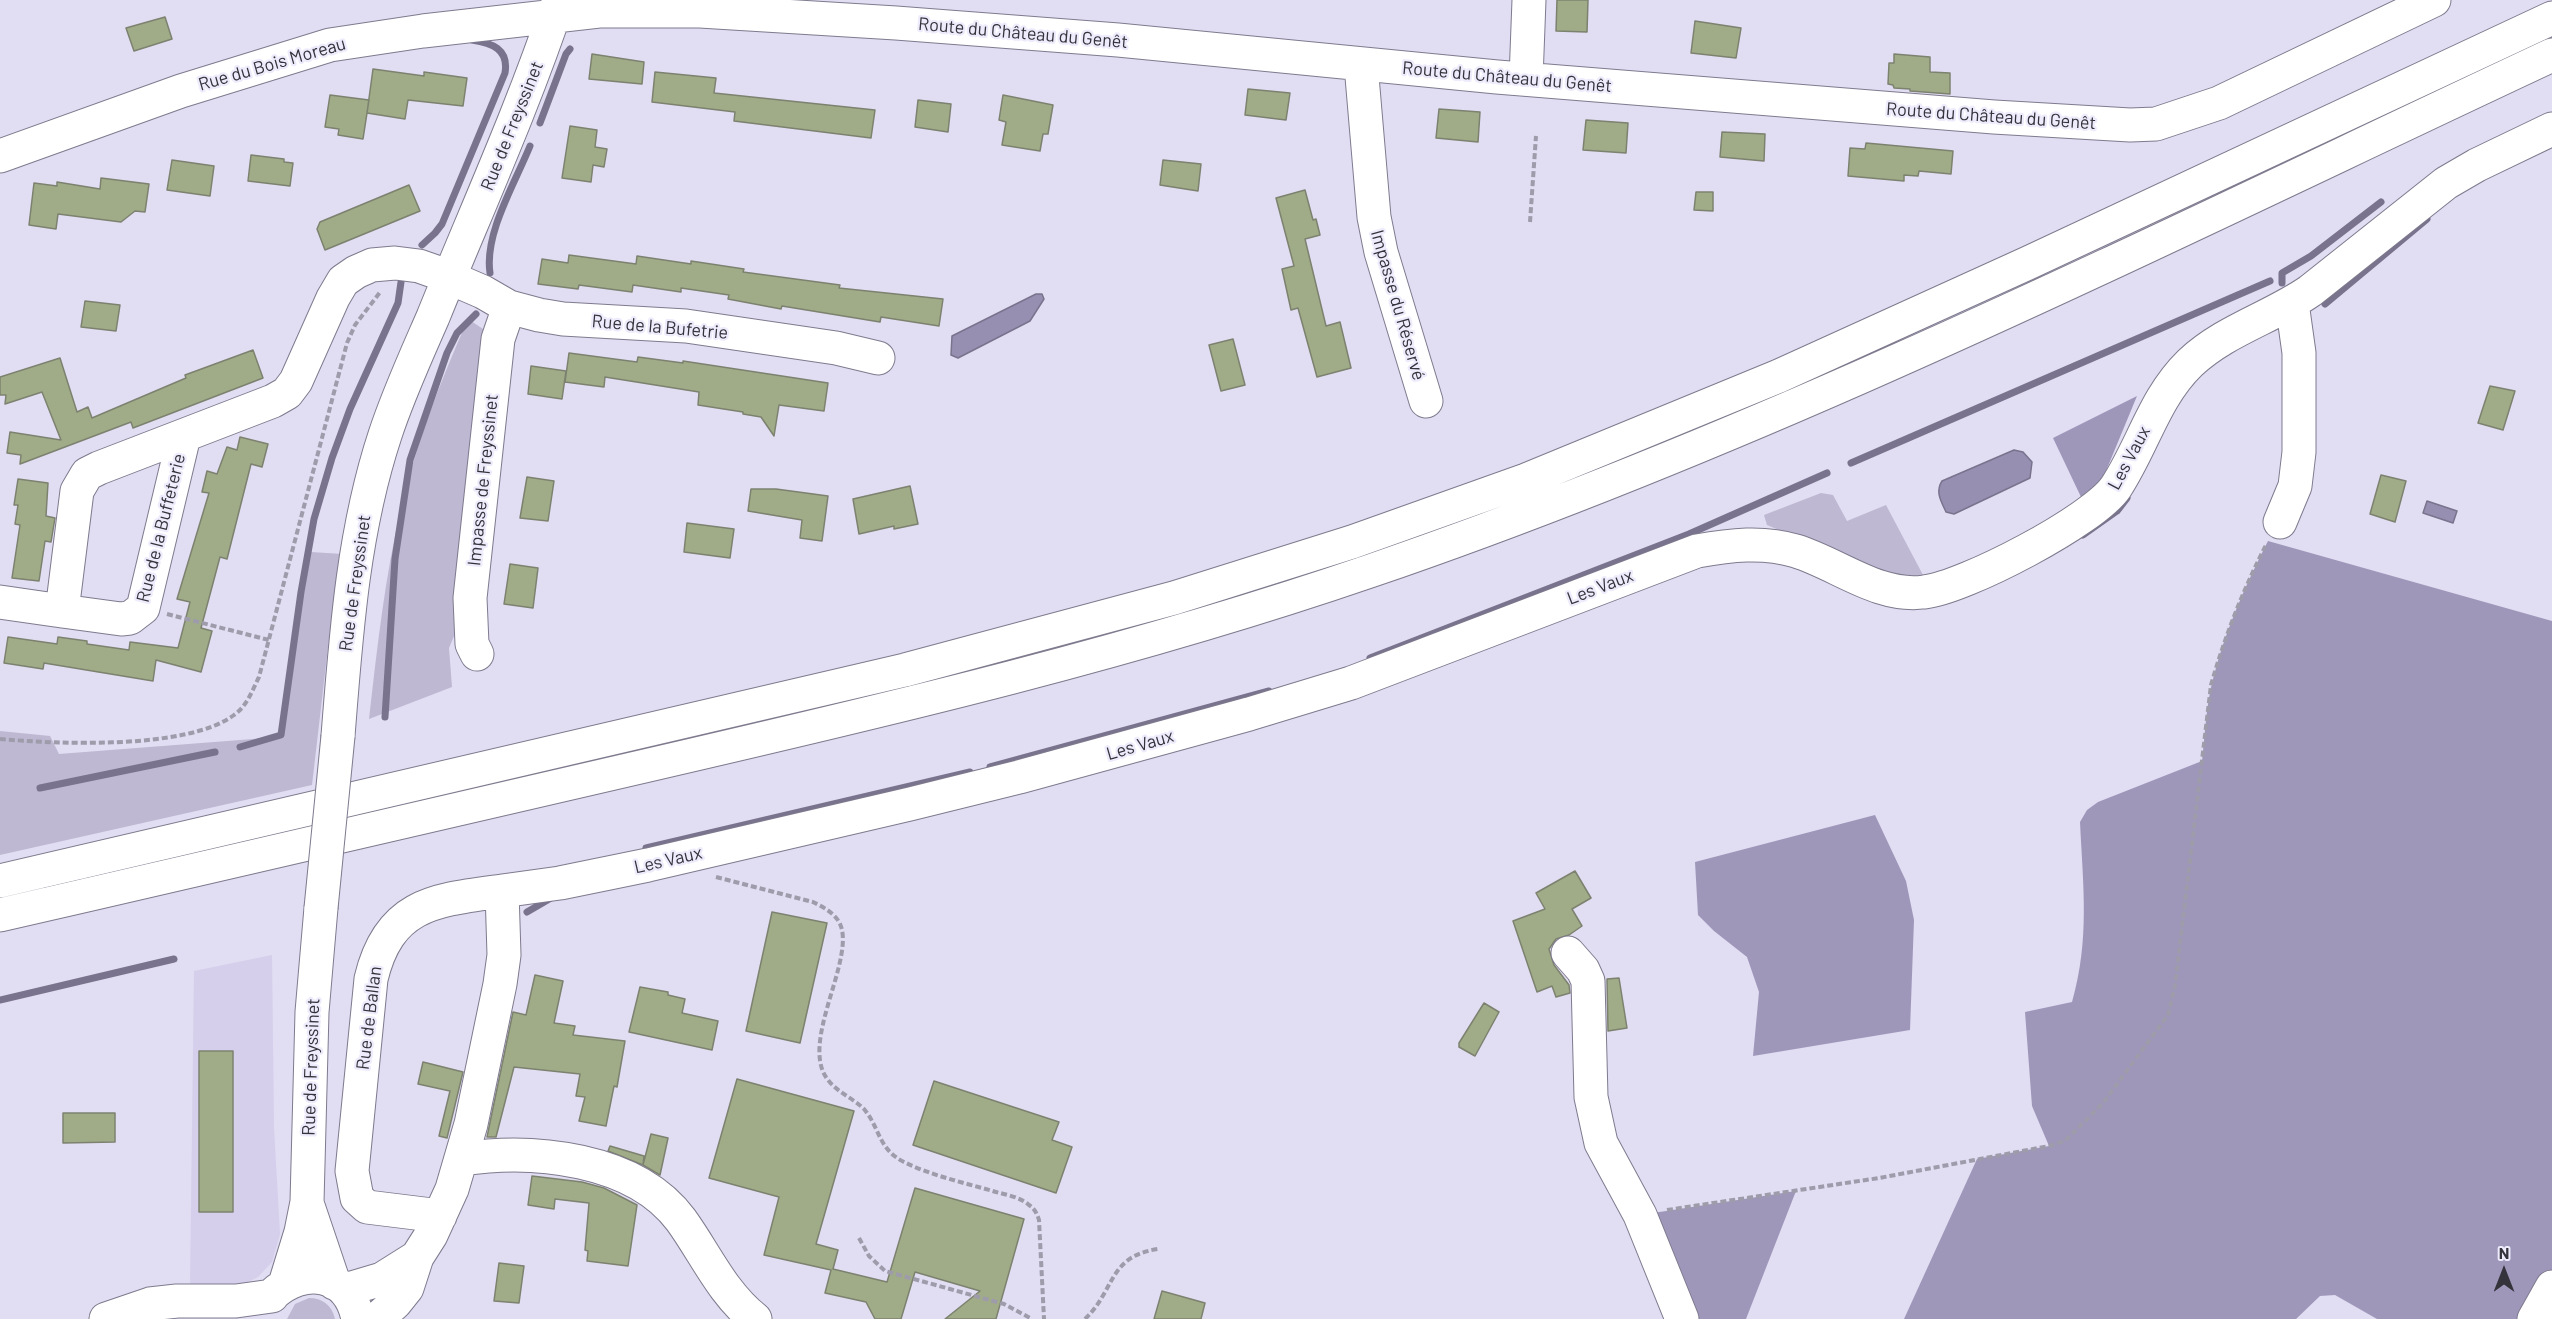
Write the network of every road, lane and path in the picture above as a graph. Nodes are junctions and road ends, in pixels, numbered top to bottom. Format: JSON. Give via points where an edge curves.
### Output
{"nodes":[{"id":1,"x":1529,"y":0,"type":"edge"},
{"id":2,"x":2434,"y":0,"type":"edge"},
{"id":3,"x":2403,"y":7,"type":"edge"},
{"id":4,"x":556,"y":8,"type":"edge"},
{"id":5,"x":897,"y":12,"type":"edge"},
{"id":6,"x":2552,"y":18,"type":"edge"},
{"id":7,"x":2552,"y":55,"type":"edge"},
{"id":8,"x":1361,"y":65,"type":"junction"},
{"id":9,"x":1526,"y":79,"type":"junction"},
{"id":10,"x":2552,"y":129,"type":"edge"},
{"id":11,"x":1536,"y":136,"type":"dead end"},
{"id":12,"x":0,"y":156,"type":"edge"},
{"id":13,"x":1530,"y":222,"type":"dead end"},
{"id":14,"x":395,"y":263,"type":"junction"},
{"id":15,"x":449,"y":276,"type":"junction"},
{"id":16,"x":2292,"y":303,"type":"junction"},
{"id":17,"x":509,"y":307,"type":"junction"},
{"id":18,"x":878,"y":358,"type":"dead end"},
{"id":19,"x":1426,"y":401,"type":"dead end"},
{"id":20,"x":184,"y":436,"type":"junction"},
{"id":21,"x":2280,"y":522,"type":"joint"},
{"id":22,"x":0,"y":602,"type":"edge"},
{"id":23,"x":144,"y":608,"type":"junction"},
{"id":24,"x":62,"y":611,"type":"junction"},
{"id":25,"x":269,"y":640,"type":"junction"},
{"id":26,"x":477,"y":654,"type":"dead end"},
{"id":27,"x":0,"y":740,"type":"edge"},
{"id":28,"x":687,"y":855,"type":"junction"},
{"id":29,"x":0,"y":881,"type":"edge"},
{"id":30,"x":502,"y":891,"type":"junction"},
{"id":31,"x":0,"y":915,"type":"edge"},
{"id":32,"x":1568,"y":953,"type":"dead end"},
{"id":33,"x":462,"y":1159,"type":"junction"},
{"id":34,"x":307,"y":1202,"type":"junction"},
{"id":35,"x":1640,"y":1215,"type":"junction"},
{"id":36,"x":440,"y":1216,"type":"junction"},
{"id":37,"x":859,"y":1238,"type":"dead end"},
{"id":38,"x":1158,"y":1249,"type":"dead end"},
{"id":39,"x":417,"y":1257,"type":"junction"},
{"id":40,"x":2552,"y":1287,"type":"edge"},
{"id":41,"x":346,"y":1297,"type":"edge"},
{"id":42,"x":273,"y":1299,"type":"edge"},
{"id":43,"x":125,"y":1317,"type":"edge"},
{"id":44,"x":377,"y":1319,"type":"edge"},
{"id":45,"x":755,"y":1319,"type":"edge"},
{"id":46,"x":1032,"y":1319,"type":"edge"},
{"id":47,"x":1044,"y":1319,"type":"edge"},
{"id":48,"x":1085,"y":1319,"type":"edge"},
{"id":49,"x":1682,"y":1319,"type":"edge"},
{"id":50,"x":2534,"y":1319,"type":"edge"}],
"edges":[{"from":1,"to":9,"type":"main road"},
{"from":2,"to":3,"type":"main road","name":"Route du Château du Genêt"},
{"from":3,"to":9,"type":"main road","name":"Route du Château du Genêt","via":[[2219,103],[2156,124],[1994,117]]},
{"from":4,"to":5,"type":"main road","name":"Route du Château du Genêt"},
{"from":4,"to":12,"type":"main road","name":"Rue du Bois Moreau","via":[[330,45],[181,91]]},
{"from":4,"to":15,"type":"main road","name":"Rue de Freyssinet","via":[[512,132]]},
{"from":5,"to":8,"type":"main road","name":"Route du Château du Genêt"},
{"from":6,"to":29,"type":"main road","via":[[1779,376],[1526,480],[1352,542],[1174,598],[905,670]]},
{"from":7,"to":31,"type":"main road","via":[[1793,407],[1538,511],[1363,574],[1184,630],[936,697]]},
{"from":8,"to":9,"type":"main road","name":"Route du Château du Genêt"},
{"from":8,"to":19,"type":"main road","name":"Impasse du Réservé","via":[[1374,217]]},
{"from":10,"to":16,"type":"main road","name":"Les Vaux","via":[[2446,183]]},
{"from":11,"to":13,"type":"path"},
{"from":14,"to":15,"type":"main road","name":"Rue de la Buffeterie"},
{"from":14,"to":20,"type":"main road","name":"Rue de la Buffeterie","via":[[372,265],[343,281],[297,381],[287,393]]},
{"from":14,"to":25,"type":"path","via":[[347,343]]},
{"from":15,"to":17,"type":"main road","name":"Rue de la Bufetrie"},
{"from":15,"to":34,"type":"main road","name":"Rue de Freyssinet","bridge":true,"via":[[385,434],[356,552],[312,1012]]},
{"from":16,"to":21,"type":"main road","via":[[2299,352],[2299,452],[2295,486]]},
{"from":16,"to":28,"type":"main road","name":"Les Vaux","via":[[2214,343],[2179,375],[2158,404],[2124,474],[2106,500],[2091,513],[1944,589],[1906,594],[1886,589],[1779,546],[1753,543],[1697,551],[1351,683],[1249,714],[1019,777]]},
{"from":17,"to":18,"type":"main road","name":"Rue de la Bufetrie","via":[[563,319],[686,326]]},
{"from":17,"to":26,"type":"main road","name":"Impasse de Freyssinet","via":[[498,339],[470,598],[472,644]]},
{"from":20,"to":23,"type":"main road","name":"Rue de la Buffeterie"},
{"from":20,"to":24,"type":"main road","name":"Rue de la Buffeterie","via":[[99,468],[81,482]]},
{"from":21,"to":35,"type":"path","via":[[2247,583],[2211,685],[2196,828],[2168,1015],[2103,1103],[2065,1141],[2049,1146],[1879,1178]]},
{"from":22,"to":24,"type":"main road","name":"Rue de la Buffeterie"},
{"from":23,"to":24,"type":"main road","name":"Rue de la Buffeterie","via":[[121,619]]},
{"from":23,"to":25,"type":"path"},
{"from":25,"to":27,"type":"path","via":[[259,677],[245,705],[221,724],[130,742]]},
{"from":28,"to":30,"type":"main road","name":"Les Vaux","via":[[560,883]]},
{"from":28,"to":47,"type":"path","via":[[716,877],[813,902],[833,915],[842,930],[842,939],[819,1048],[827,1079],[863,1109],[879,1138],[895,1156],[919,1168],[1019,1199],[1035,1210],[1039,1220]]},
{"from":30,"to":33,"type":"main road","via":[[504,955],[500,984]]},
{"from":30,"to":36,"type":"main road","name":"Rue de Ballan","via":[[450,898],[426,905],[406,917],[383,941],[371,979],[352,1171],[357,1198],[367,1207]]},
{"from":32,"to":35,"type":"main road","via":[[1588,981],[1591,1098],[1601,1143]]},
{"from":33,"to":36,"type":"main road"},
{"from":33,"to":45,"type":"main road","via":[[501,1155],[546,1157],[594,1166],[637,1181],[673,1210],[723,1285]]},
{"from":34,"to":41,"type":"main road"},
{"from":34,"to":42,"type":"main road","via":[[301,1232]]},
{"from":35,"to":49,"type":"main road"},
{"from":36,"to":39,"type":"main road"},
{"from":37,"to":46,"type":"path","via":[[876,1264],[894,1275],[1004,1304]]},
{"from":38,"to":48,"type":"path","via":[[1137,1253],[1119,1266]]},
{"from":39,"to":41,"type":"main road"},
{"from":39,"to":44,"type":"main road","via":[[407,1288]]},
{"from":40,"to":50,"type":"main road"},
{"from":41,"to":42,"type":"main road","via":[[318,1277],[301,1277]]},
{"from":42,"to":43,"type":"main road","via":[[150,1304]]}]}
